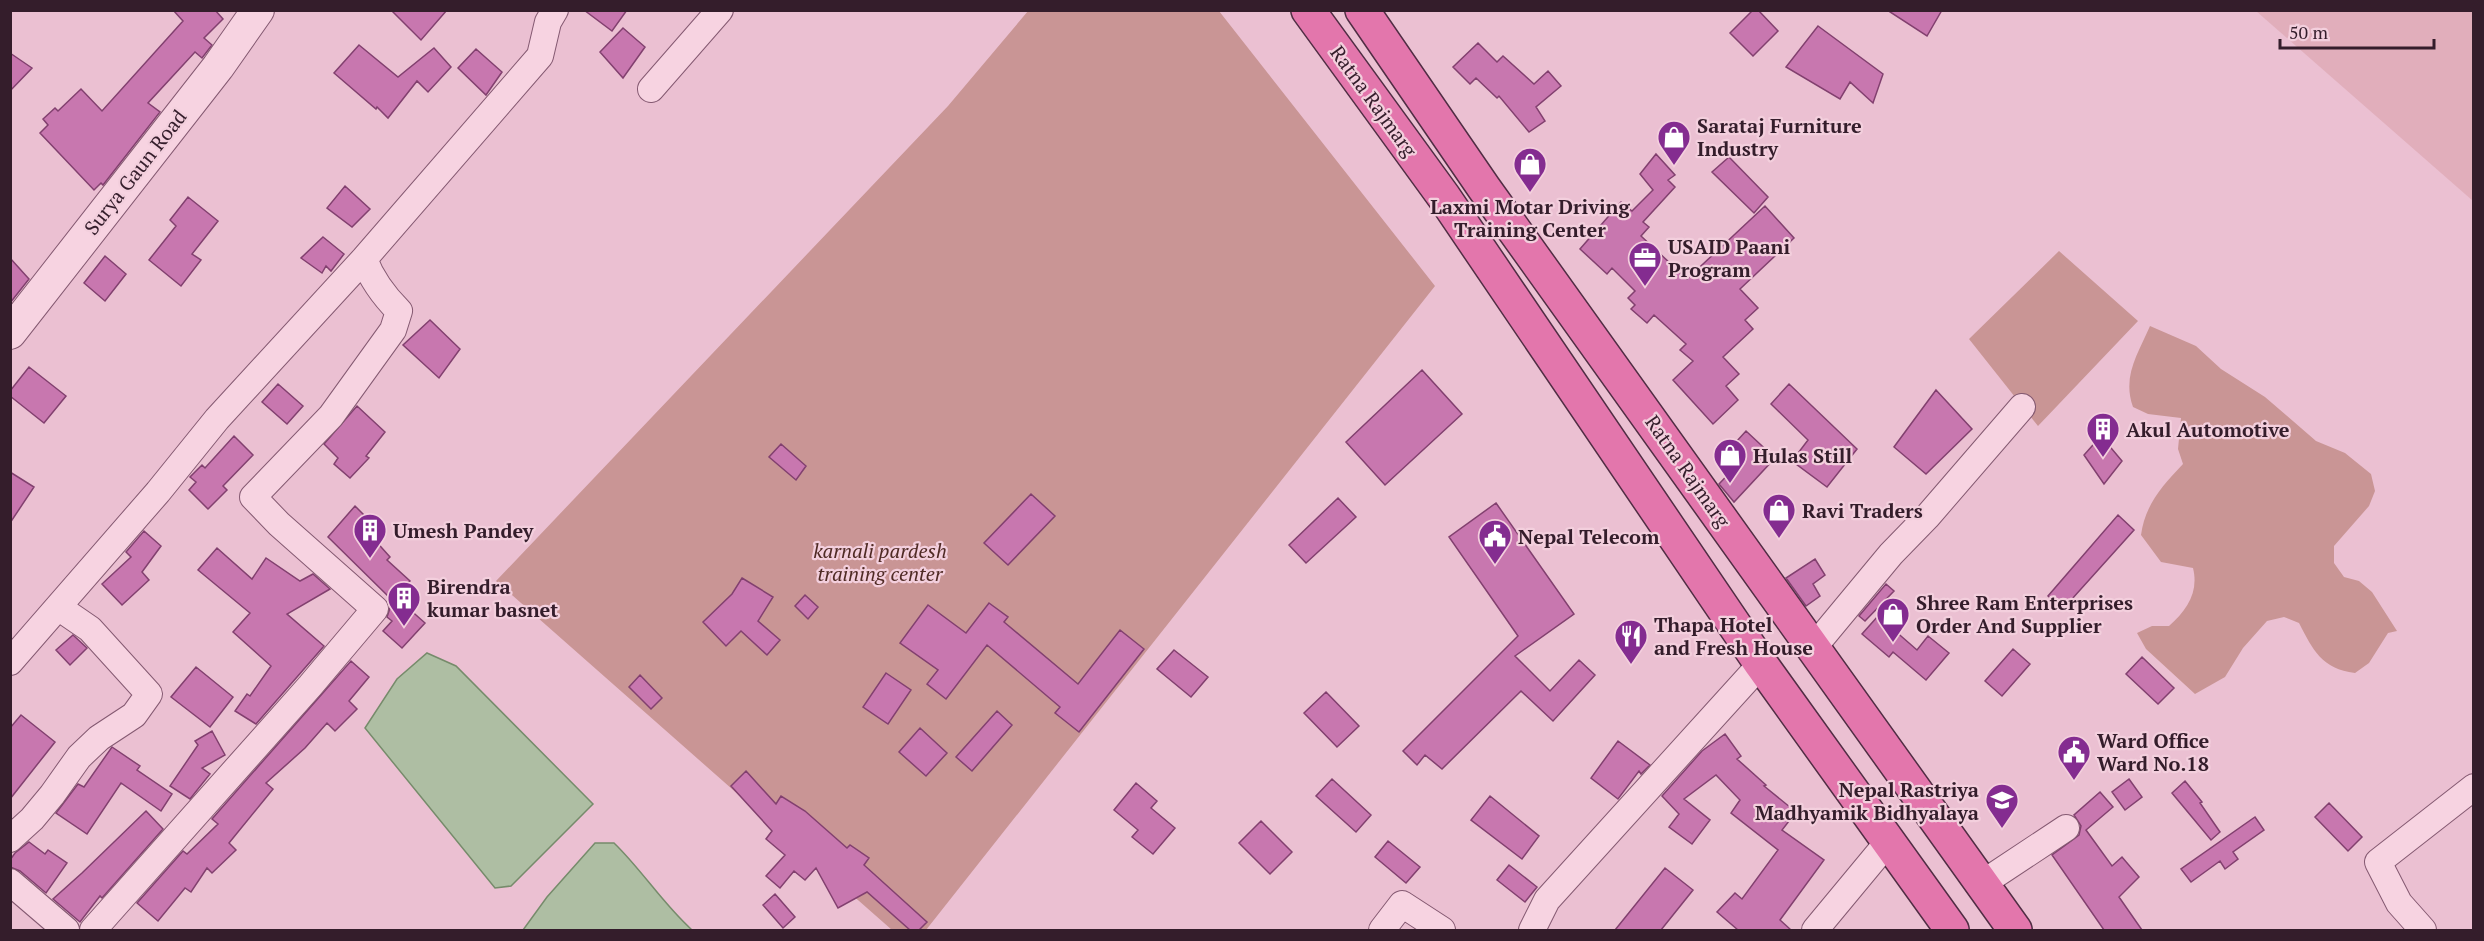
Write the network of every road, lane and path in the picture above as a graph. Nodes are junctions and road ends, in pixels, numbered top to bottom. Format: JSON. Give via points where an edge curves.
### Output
{"nodes":[{"id":1,"x":258,"y":10,"type":"edge"},
{"id":2,"x":555,"y":10,"type":"edge"},
{"id":3,"x":720,"y":10,"type":"edge"},
{"id":4,"x":1308,"y":10,"type":"edge"},
{"id":5,"x":1362,"y":10,"type":"edge"},
{"id":6,"x":651,"y":88,"type":"dead end"},
{"id":7,"x":364,"y":259,"type":"junction"},
{"id":8,"x":10,"y":333,"type":"edge"},
{"id":9,"x":2022,"y":406,"type":"dead end"},
{"id":10,"x":58,"y":607,"type":"junction"},
{"id":11,"x":1813,"y":648,"type":"junction"},
{"id":12,"x":10,"y":662,"type":"edge"},
{"id":13,"x":1761,"y":664,"type":"junction"},
{"id":14,"x":2474,"y":787,"type":"edge"},
{"id":15,"x":2066,"y":828,"type":"dead end"},
{"id":16,"x":10,"y":839,"type":"edge"},
{"id":17,"x":1888,"y":842,"type":"junction"},
{"id":18,"x":10,"y":882,"type":"edge"},
{"id":19,"x":1983,"y":883,"type":"junction"},
{"id":20,"x":66,"y":930,"type":"edge"},
{"id":21,"x":93,"y":930,"type":"edge"},
{"id":22,"x":1382,"y":930,"type":"edge"},
{"id":23,"x":1442,"y":930,"type":"edge"},
{"id":24,"x":1532,"y":930,"type":"edge"},
{"id":25,"x":1815,"y":930,"type":"edge"},
{"id":26,"x":1952,"y":930,"type":"edge"},
{"id":27,"x":2015,"y":930,"type":"edge"},
{"id":28,"x":2423,"y":930,"type":"edge"}],
"edges":[{"from":1,"to":8,"type":"street","name":"Surya Gaun Road","via":[[218,68]]},
{"from":2,"to":7,"type":"street","via":[[540,56]]},
{"from":3,"to":6,"type":"street"},
{"from":4,"to":13,"type":"highway","name":"Ratna Rajmarg","via":[[1444,197]]},
{"from":5,"to":11,"type":"highway","name":"Ratna Rajmarg"},
{"from":7,"to":10,"type":"street","via":[[217,419]]},
{"from":7,"to":21,"type":"street","via":[[382,294],[399,311],[393,330],[331,416],[253,497],[375,609]]},
{"from":9,"to":11,"type":"street"},
{"from":10,"to":12,"type":"street"},
{"from":10,"to":16,"type":"street","via":[[90,629],[149,694],[134,715],[79,757],[39,811]]},
{"from":11,"to":19,"type":"highway","name":"Ratna Rajmarg"},
{"from":13,"to":17,"type":"highway","name":"Ratna Rajmarg"},
{"from":13,"to":24,"type":"street","via":[[1547,900]]},
{"from":14,"to":28,"type":"street","via":[[2378,862],[2399,903]]},
{"from":15,"to":19,"type":"street"},
{"from":17,"to":25,"type":"street"},
{"from":17,"to":26,"type":"highway","name":"Ratna Rajmarg"},
{"from":18,"to":20,"type":"street"},
{"from":19,"to":27,"type":"highway","name":"Ratna Rajmarg"},
{"from":22,"to":23,"type":"street","via":[[1402,903]]}]}
